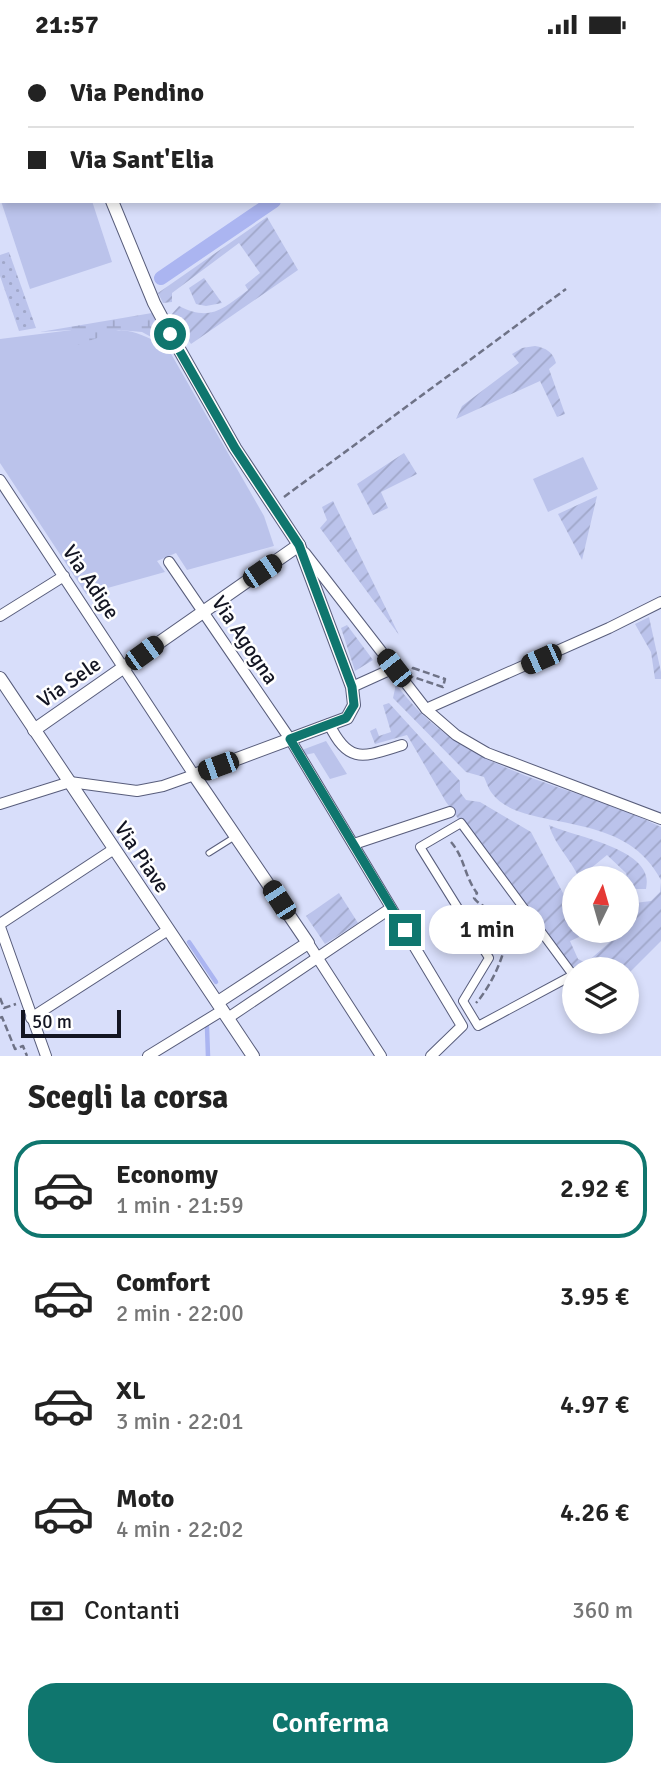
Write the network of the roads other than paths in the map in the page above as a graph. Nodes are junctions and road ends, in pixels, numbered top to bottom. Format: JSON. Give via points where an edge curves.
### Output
{"nodes":[{"id":1,"x":113,"y":203,"type":"edge"},
{"id":2,"x":0,"y":480,"type":"edge"},
{"id":3,"x":299,"y":545,"type":"junction"},
{"id":4,"x":169,"y":562,"type":"dead end"},
{"id":5,"x":64,"y":576,"type":"junction"},
{"id":6,"x":661,"y":602,"type":"edge"},
{"id":7,"x":202,"y":610,"type":"junction"},
{"id":8,"x":0,"y":616,"type":"edge"},
{"id":9,"x":125,"y":667,"type":"junction"},
{"id":10,"x":394,"y":668,"type":"junction"},
{"id":11,"x":0,"y":678,"type":"edge"},
{"id":12,"x":352,"y":687,"type":"junction"},
{"id":13,"x":426,"y":709,"type":"junction"},
{"id":14,"x":330,"y":724,"type":"junction"},
{"id":15,"x":34,"y":730,"type":"junction"},
{"id":16,"x":290,"y":739,"type":"junction"},
{"id":17,"x":402,"y":745,"type":"dead end"},
{"id":18,"x":194,"y":775,"type":"junction"},
{"id":19,"x":70,"y":782,"type":"junction"},
{"id":20,"x":0,"y":804,"type":"edge"},
{"id":21,"x":450,"y":813,"type":"dead end"},
{"id":22,"x":661,"y":819,"type":"edge"},
{"id":23,"x":237,"y":835,"type":"junction"},
{"id":24,"x":354,"y":844,"type":"junction"},
{"id":25,"x":420,"y":847,"type":"joint"},
{"id":26,"x":114,"y":849,"type":"junction"},
{"id":27,"x":209,"y":853,"type":"dead end"},
{"id":28,"x":391,"y":908,"type":"junction"},
{"id":29,"x":0,"y":925,"type":"edge"},
{"id":30,"x":168,"y":930,"type":"junction"},
{"id":31,"x":308,"y":943,"type":"junction"},
{"id":32,"x":317,"y":957,"type":"junction"},
{"id":33,"x":223,"y":1010,"type":"junction"},
{"id":34,"x":31,"y":1019,"type":"junction"},
{"id":35,"x":46,"y":1056,"type":"edge"},
{"id":36,"x":148,"y":1056,"type":"edge"},
{"id":37,"x":253,"y":1056,"type":"edge"},
{"id":38,"x":381,"y":1056,"type":"edge"},
{"id":39,"x":431,"y":1056,"type":"edge"}],
"edges":[{"from":1,"to":3,"type":"street","via":[[170,334],[235,448]]},
{"from":2,"to":5,"type":"street","name":"Via Adige"},
{"from":3,"to":7,"type":"street","name":"Via Sele"},
{"from":3,"to":10,"type":"street"},
{"from":3,"to":12,"type":"street"},
{"from":4,"to":7,"type":"street","name":"Via Agogna"},
{"from":5,"to":8,"type":"street"},
{"from":5,"to":9,"type":"street","name":"Via Adige"},
{"from":6,"to":13,"type":"street"},
{"from":7,"to":9,"type":"street","name":"Via Sele"},
{"from":7,"to":16,"type":"street","name":"Via Agogna"},
{"from":9,"to":15,"type":"street","name":"Via Sele"},
{"from":9,"to":18,"type":"street","name":"Via Adige"},
{"from":10,"to":12,"type":"street"},
{"from":10,"to":13,"type":"street"},
{"from":11,"to":15,"type":"street","name":"Via Piave"},
{"from":12,"to":14,"type":"street","via":[[354,705],[346,718]]},
{"from":13,"to":22,"type":"street","via":[[456,735],[487,753]]},
{"from":14,"to":16,"type":"street"},
{"from":14,"to":17,"type":"street","via":[[343,748],[351,753],[362,755]]},
{"from":15,"to":19,"type":"street","name":"Via Piave"},
{"from":16,"to":18,"type":"street"},
{"from":16,"to":24,"type":"street","name":"Via Agogna"},
{"from":18,"to":19,"type":"street","via":[[136,791]]},
{"from":18,"to":23,"type":"street"},
{"from":19,"to":20,"type":"street"},
{"from":19,"to":26,"type":"street","name":"Via Piave"},
{"from":21,"to":24,"type":"street"},
{"from":23,"to":27,"type":"lane"},
{"from":23,"to":31,"type":"street"},
{"from":24,"to":28,"type":"street","name":"Via Agogna"},
{"from":25,"to":25,"type":"street","via":[[461,823],[573,975],[478,1026],[463,1002],[489,958]]},
{"from":26,"to":29,"type":"street"},
{"from":26,"to":30,"type":"street","name":"Via Piave"},
{"from":28,"to":32,"type":"street"},
{"from":28,"to":39,"type":"street","name":"Via Agogna","via":[[462,1026]]},
{"from":29,"to":34,"type":"street"},
{"from":30,"to":33,"type":"street","name":"Via Piave"},
{"from":30,"to":34,"type":"street"},
{"from":31,"to":32,"type":"street"},
{"from":31,"to":33,"type":"street"},
{"from":32,"to":33,"type":"street"},
{"from":32,"to":38,"type":"street"},
{"from":33,"to":36,"type":"street"},
{"from":33,"to":37,"type":"street","name":"Via Piave"},
{"from":34,"to":35,"type":"street"}]}
